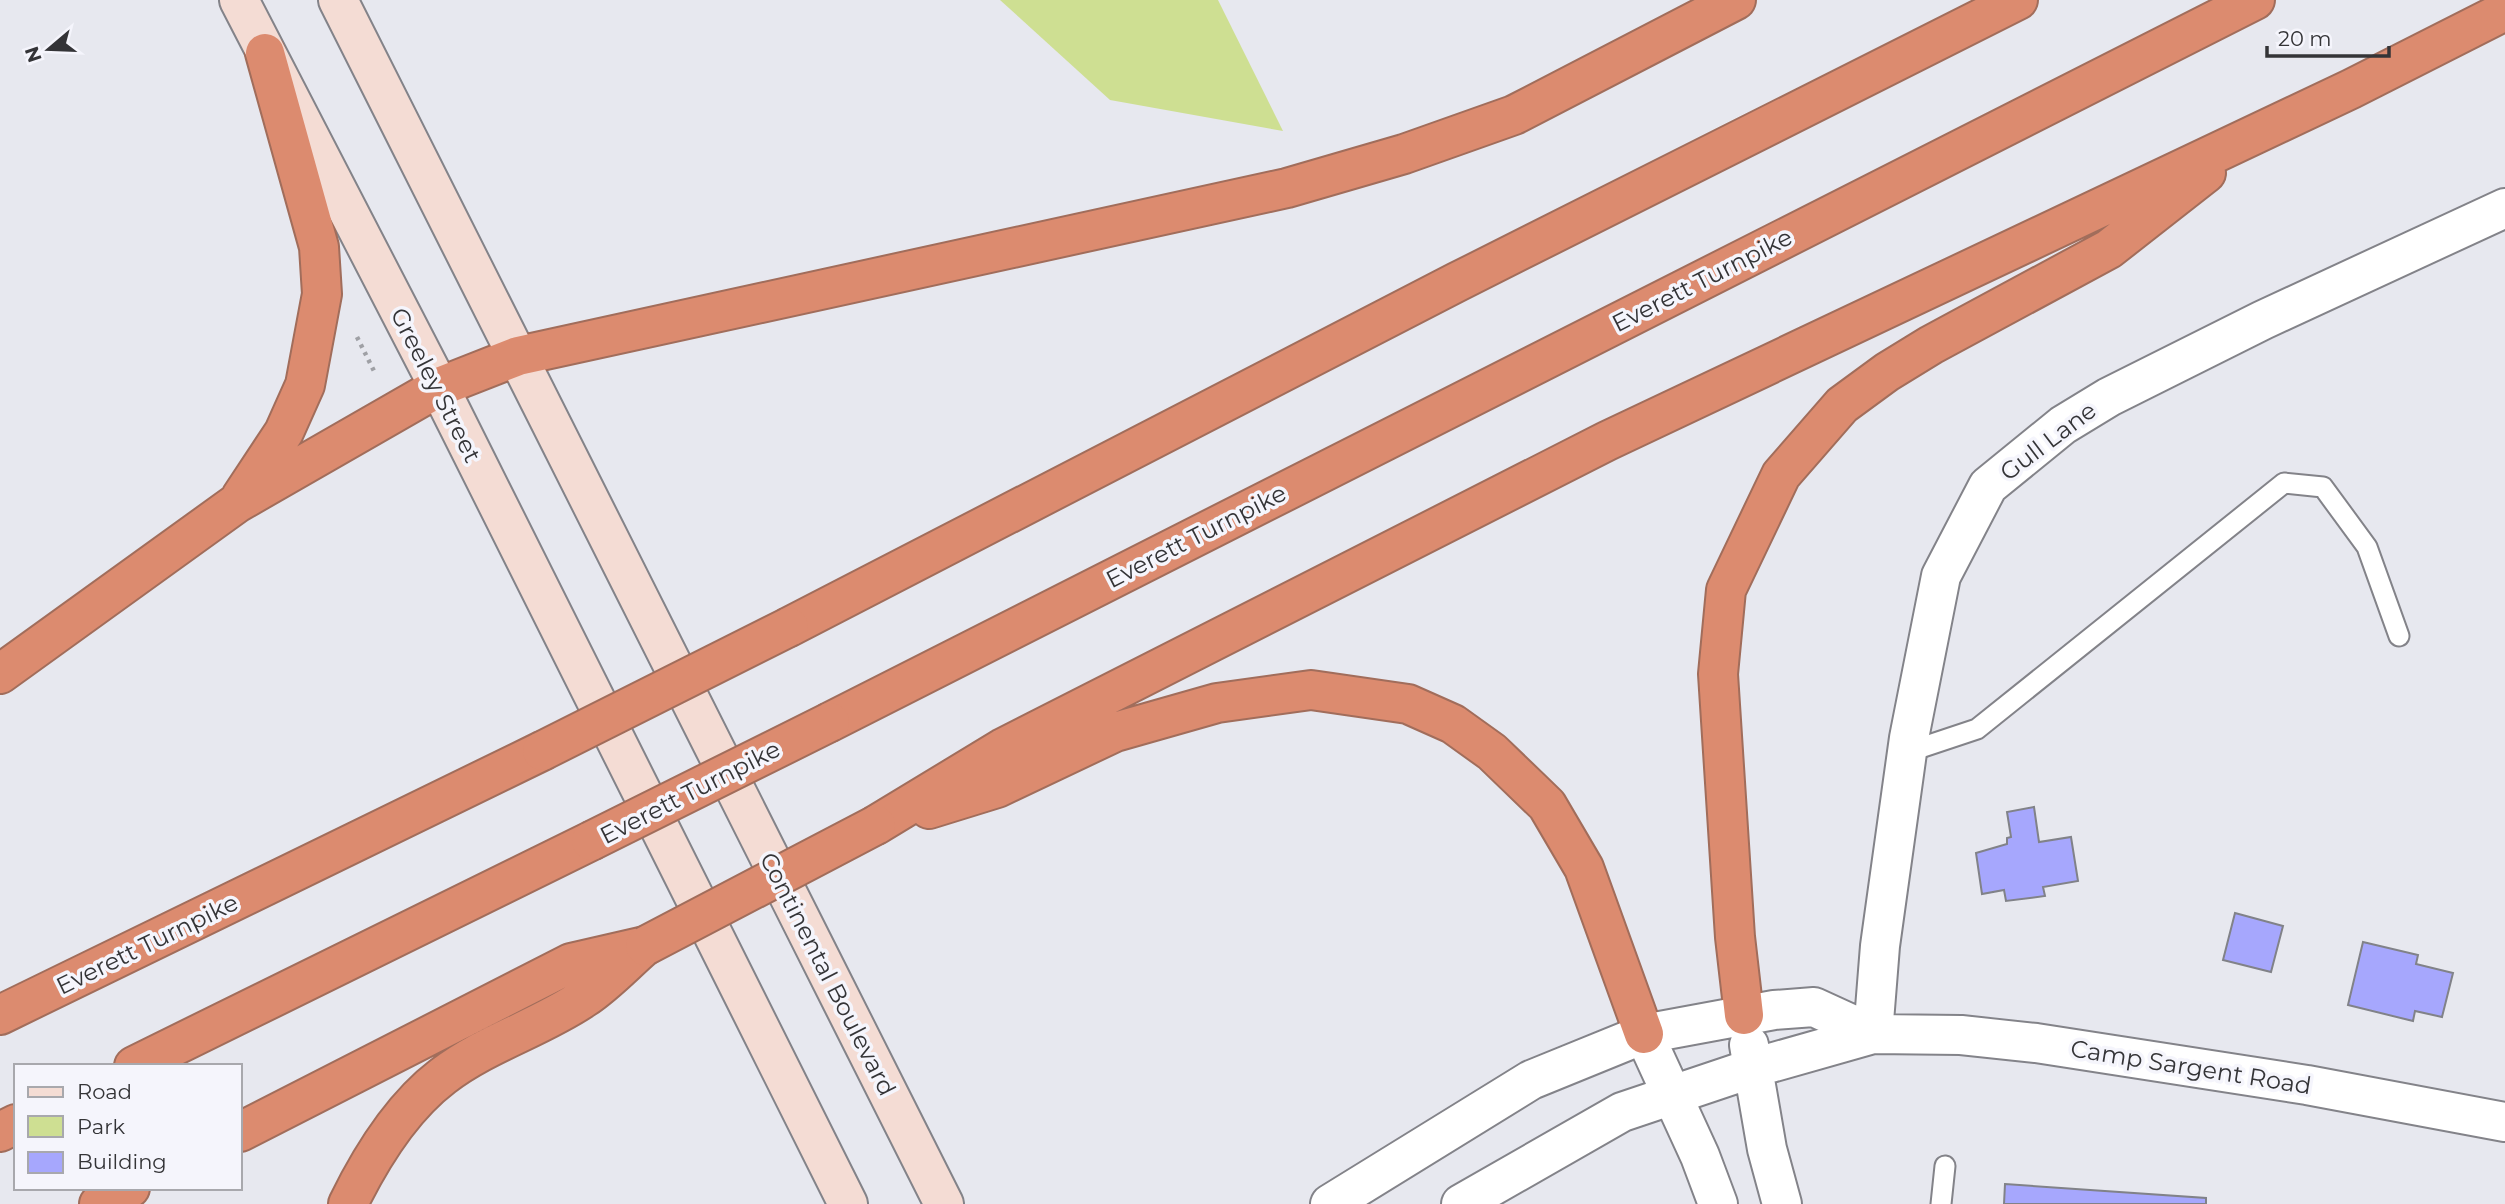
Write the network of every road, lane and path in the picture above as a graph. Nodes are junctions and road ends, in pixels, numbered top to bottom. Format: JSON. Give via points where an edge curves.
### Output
{"nodes":[{"id":1,"x":239,"y":0,"type":"edge"},
{"id":2,"x":338,"y":0,"type":"edge"},
{"id":3,"x":1736,"y":0,"type":"edge"},
{"id":4,"x":2018,"y":0,"type":"edge"},
{"id":5,"x":2255,"y":0,"type":"edge"},
{"id":6,"x":2505,"y":11,"type":"edge"},
{"id":7,"x":265,"y":53,"type":"junction"},
{"id":8,"x":2260,"y":132,"type":"junction"},
{"id":9,"x":2505,"y":208,"type":"edge"},
{"id":10,"x":354,"y":331,"type":"dead end"},
{"id":11,"x":518,"y":356,"type":"junction"},
{"id":12,"x":375,"y":373,"type":"dead end"},
{"id":13,"x":439,"y":387,"type":"junction"},
{"id":14,"x":237,"y":503,"type":"junction"},
{"id":15,"x":2399,"y":636,"type":"dead end"},
{"id":16,"x":0,"y":674,"type":"edge"},
{"id":17,"x":1908,"y":752,"type":"junction"},
{"id":18,"x":876,"y":825,"type":"junction"},
{"id":19,"x":645,"y":946,"type":"junction"},
{"id":20,"x":0,"y":1015,"type":"edge"},
{"id":21,"x":1744,"y":1015,"type":"junction"},
{"id":22,"x":1644,"y":1034,"type":"junction"},
{"id":23,"x":1874,"y":1034,"type":"junction"},
{"id":24,"x":138,"y":1064,"type":"edge"},
{"id":25,"x":1753,"y":1068,"type":"junction"},
{"id":26,"x":1670,"y":1094,"type":"junction"},
{"id":27,"x":2505,"y":1122,"type":"edge"},
{"id":28,"x":242,"y":1131,"type":"edge"},
{"id":29,"x":1945,"y":1166,"type":"dead end"},
{"id":30,"x":126,"y":1190,"type":"edge"},
{"id":31,"x":99,"y":1204,"type":"edge"},
{"id":32,"x":348,"y":1204,"type":"edge"},
{"id":33,"x":848,"y":1204,"type":"edge"},
{"id":34,"x":944,"y":1204,"type":"edge"},
{"id":35,"x":1330,"y":1204,"type":"edge"},
{"id":36,"x":1461,"y":1204,"type":"edge"},
{"id":37,"x":1718,"y":1204,"type":"edge"},
{"id":38,"x":1782,"y":1204,"type":"edge"},
{"id":39,"x":1941,"y":1204,"type":"edge"}],
"edges":[{"from":1,"to":7,"type":"main road","name":"Greeley Street"},
{"from":2,"to":11,"type":"main road"},
{"from":3,"to":11,"type":"highway","via":[[1514,115],[1404,154],[1287,188]]},
{"from":4,"to":20,"type":"highway","name":"Everett Turnpike","bridge":true,"via":[[1444,288],[789,627]]},
{"from":5,"to":24,"type":"highway","name":"Everett Turnpike","bridge":true,"via":[[830,722]]},
{"from":6,"to":8,"type":"highway"},
{"from":7,"to":13,"type":"main road","name":"Greeley Street"},
{"from":7,"to":14,"type":"highway","via":[[319,247],[322,295],[305,385],[284,432]]},
{"from":8,"to":18,"type":"highway","via":[[1607,441],[1003,748]]},
{"from":8,"to":21,"type":"highway","via":[[2109,249],[1887,372],[1842,405],[1781,475],[1726,590],[1718,674]]},
{"from":9,"to":17,"type":"street","name":"Gull Lane","via":[[2109,397],[2063,425],[1988,486],[1941,576]]},
{"from":10,"to":12,"type":"path"},
{"from":11,"to":13,"type":"highway"},
{"from":11,"to":34,"type":"main road","name":"Continental Boulevard"},
{"from":13,"to":14,"type":"highway"},
{"from":13,"to":33,"type":"main road","name":"Greeley Street"},
{"from":14,"to":16,"type":"highway"},
{"from":15,"to":17,"type":"lane","via":[[2367,547],[2323,487],[2284,483],[1977,729]]},
{"from":17,"to":23,"type":"street","name":"Gull Lane","via":[[1880,946]]},
{"from":18,"to":19,"type":"highway","bridge":true},
{"from":18,"to":22,"type":"highway","via":[[997,788],[1115,732],[1217,704],[1311,690],[1408,704],[1453,724],[1492,752],[1547,805],[1584,868]]},
{"from":19,"to":28,"type":"highway","via":[[571,963]]},
{"from":19,"to":32,"type":"highway","via":[[584,998],[443,1076],[387,1139]]},
{"from":21,"to":22,"type":"street","name":"Camp Sargent Road"},
{"from":21,"to":23,"type":"street","name":"Camp Sargent Road","via":[[1814,1007]]},
{"from":21,"to":25,"type":"street"},
{"from":22,"to":26,"type":"street"},
{"from":22,"to":35,"type":"street","name":"Camp Sargent Road","via":[[1531,1080]]},
{"from":23,"to":25,"type":"street","name":"Camp Sargent Road"},
{"from":23,"to":27,"type":"street","name":"Camp Sargent Road","via":[[1961,1035],[2036,1043],[2308,1085]]},
{"from":25,"to":26,"type":"street","name":"Camp Sargent Road"},
{"from":25,"to":38,"type":"street"},
{"from":26,"to":36,"type":"street","name":"Camp Sargent Road","via":[[1622,1112]]},
{"from":26,"to":37,"type":"street"},
{"from":29,"to":39,"type":"lane"},
{"from":30,"to":31,"type":"highway"}]}
